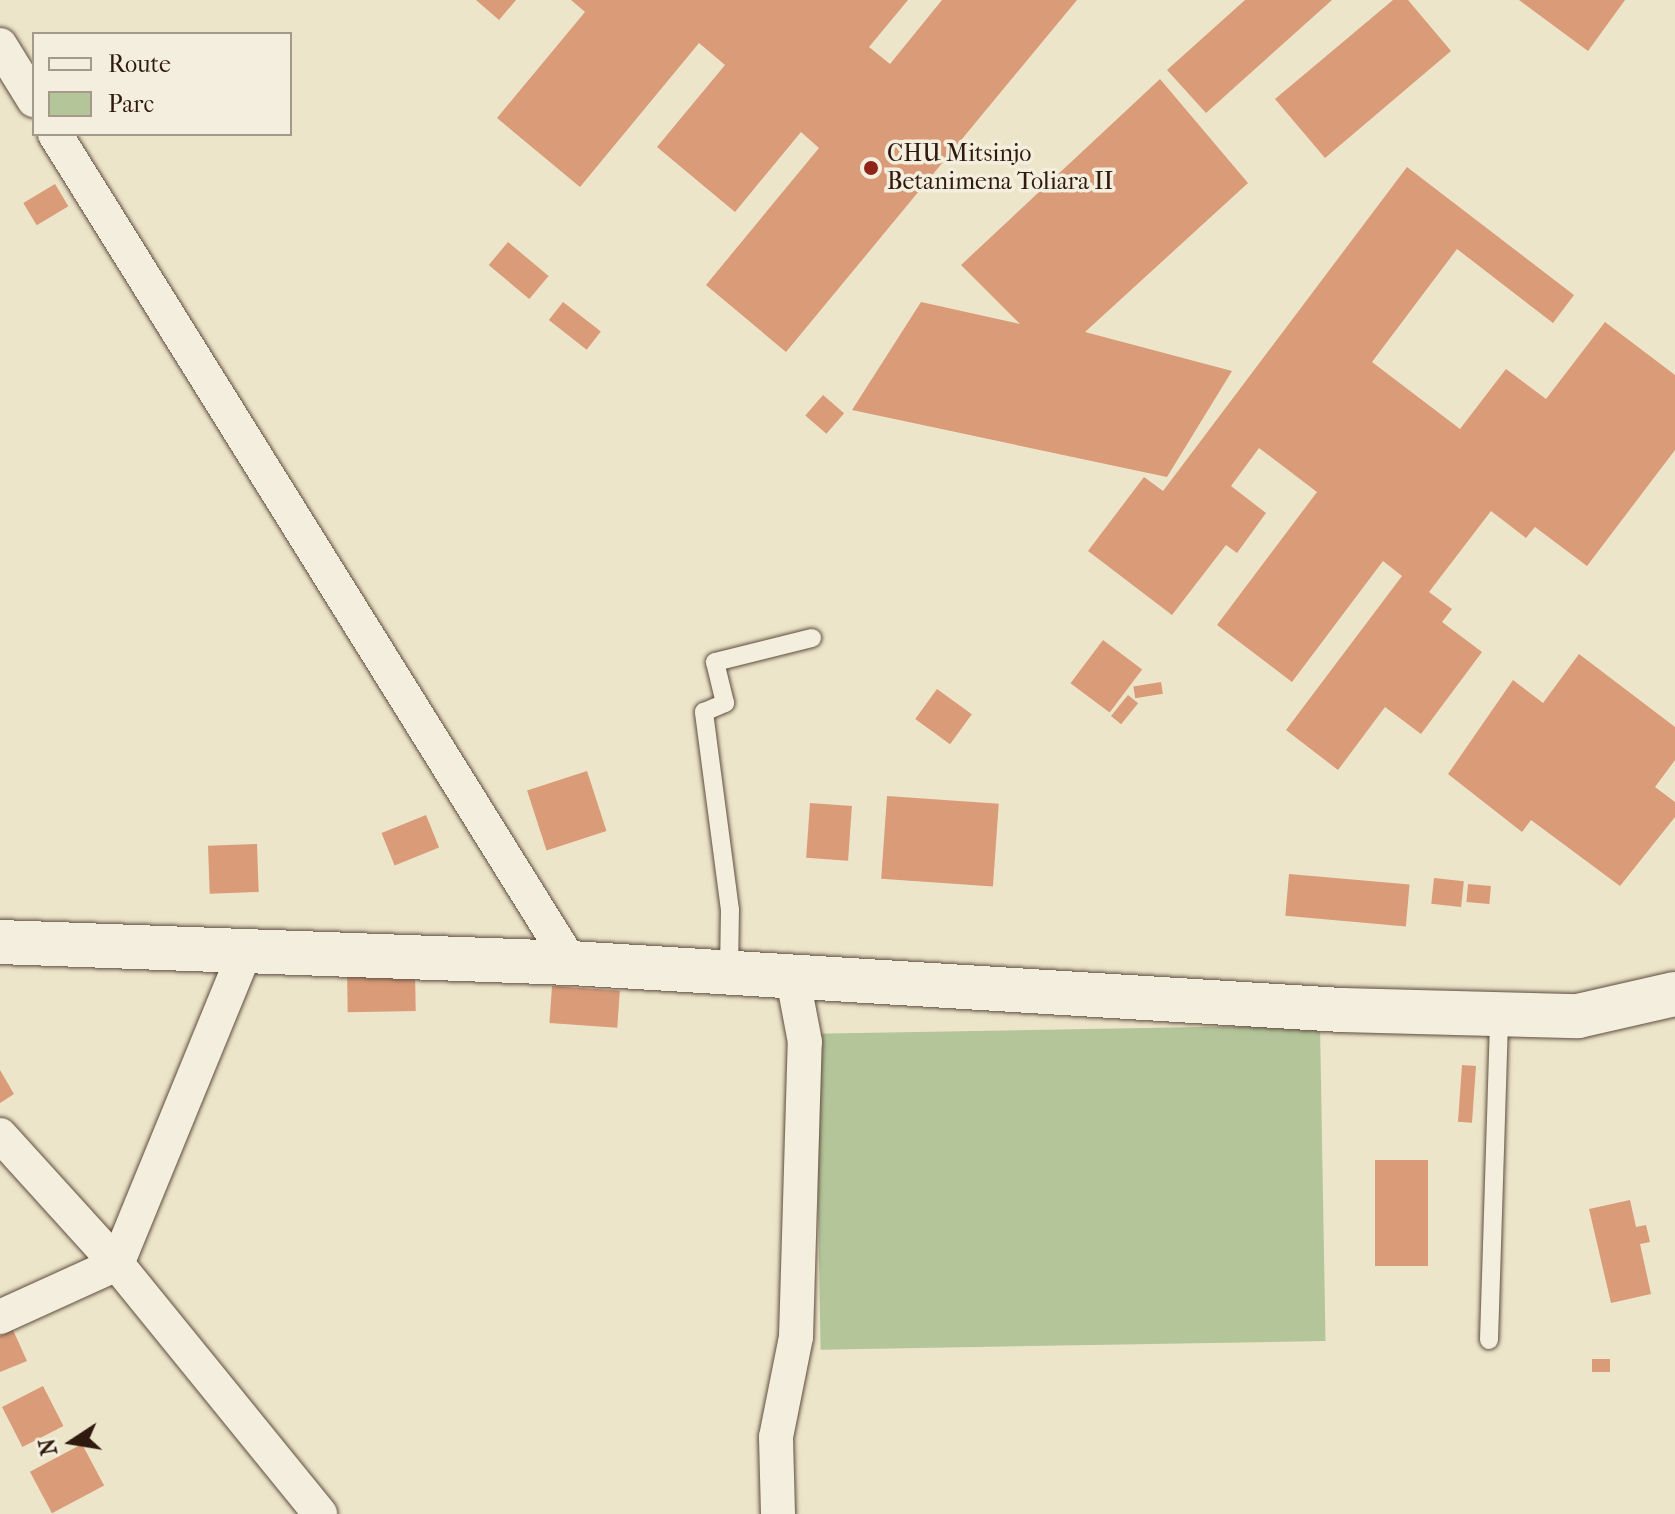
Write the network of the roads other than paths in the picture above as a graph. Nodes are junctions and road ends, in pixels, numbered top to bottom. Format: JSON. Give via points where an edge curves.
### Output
{"nodes":[{"id":1,"x":0,"y":45,"type":"edge"},
{"id":2,"x":32,"y":97,"type":"edge"},
{"id":3,"x":56,"y":136,"type":"edge"},
{"id":4,"x":812,"y":638,"type":"dead end"},
{"id":5,"x":0,"y":942,"type":"edge"},
{"id":6,"x":246,"y":949,"type":"junction"},
{"id":7,"x":571,"y":963,"type":"junction"},
{"id":8,"x":729,"y":975,"type":"junction"},
{"id":9,"x":793,"y":979,"type":"junction"},
{"id":10,"x":1675,"y":994,"type":"edge"},
{"id":11,"x":1499,"y":1014,"type":"junction"},
{"id":12,"x":0,"y":1135,"type":"edge"},
{"id":13,"x":117,"y":1264,"type":"junction"},
{"id":14,"x":0,"y":1317,"type":"edge"},
{"id":15,"x":1489,"y":1340,"type":"dead end"},
{"id":16,"x":311,"y":1511,"type":"edge"},
{"id":17,"x":778,"y":1514,"type":"edge"}],
"edges":[{"from":1,"to":2,"type":"street"},
{"from":3,"to":7,"type":"street"},
{"from":4,"to":8,"type":"lane","via":[[715,662],[725,703],[704,712],[730,910]]},
{"from":5,"to":6,"type":"street"},
{"from":6,"to":7,"type":"street"},
{"from":6,"to":13,"type":"street"},
{"from":7,"to":8,"type":"street"},
{"from":8,"to":9,"type":"street"},
{"from":9,"to":11,"type":"street"},
{"from":9,"to":17,"type":"street","via":[[805,1042],[796,1337],[776,1437]]},
{"from":10,"to":11,"type":"street","via":[[1578,1016]]},
{"from":11,"to":15,"type":"lane"},
{"from":12,"to":13,"type":"street"},
{"from":13,"to":14,"type":"street"},
{"from":13,"to":16,"type":"street"}]}
